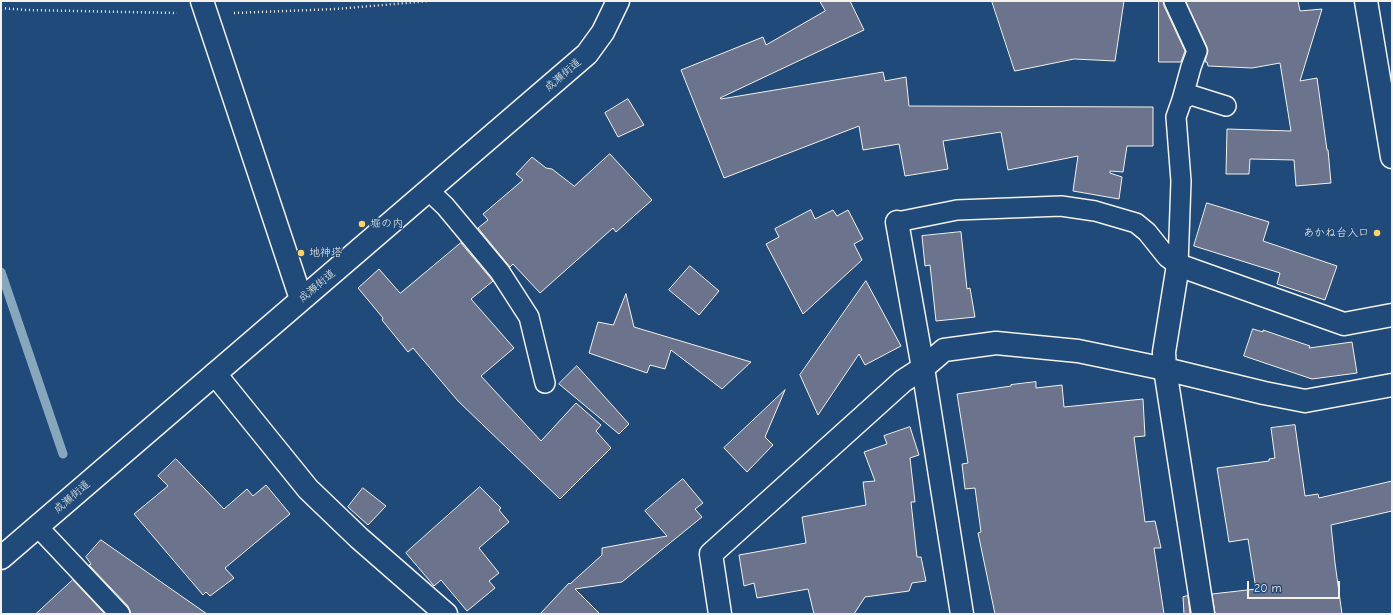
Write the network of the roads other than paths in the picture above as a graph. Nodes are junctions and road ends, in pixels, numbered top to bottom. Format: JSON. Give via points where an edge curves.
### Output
{"nodes":[{"id":1,"x":202,"y":1,"type":"edge"},
{"id":2,"x":618,"y":1,"type":"edge"},
{"id":3,"x":1174,"y":1,"type":"edge"},
{"id":4,"x":1366,"y":1,"type":"edge"},
{"id":5,"x":1182,"y":100,"type":"junction"},
{"id":6,"x":1226,"y":106,"type":"dead end"},
{"id":7,"x":1392,"y":157,"type":"edge"},
{"id":8,"x":429,"y":191,"type":"junction"},
{"id":9,"x":897,"y":222,"type":"joint"},
{"id":10,"x":1178,"y":265,"type":"junction"},
{"id":11,"x":301,"y":299,"type":"junction"},
{"id":12,"x":1392,"y":315,"type":"edge"},
{"id":13,"x":923,"y":368,"type":"junction"},
{"id":14,"x":1165,"y":369,"type":"junction"},
{"id":15,"x":215,"y":374,"type":"junction"},
{"id":16,"x":545,"y":383,"type":"dead end"},
{"id":17,"x":1392,"y":385,"type":"edge"},
{"id":18,"x":38,"y":527,"type":"junction"},
{"id":19,"x":1,"y":558,"type":"edge"},
{"id":20,"x":120,"y":614,"type":"edge"},
{"id":21,"x":446,"y":614,"type":"edge"},
{"id":22,"x":720,"y":614,"type":"edge"},
{"id":23,"x":962,"y":614,"type":"edge"},
{"id":24,"x":1203,"y":614,"type":"edge"}],
"edges":[{"from":1,"to":11,"type":"street"},
{"from":2,"to":8,"type":"street","name":"成瀬街道","via":[[603,32],[587,54]]},
{"from":3,"to":5,"type":"lane","via":[[1197,51]]},
{"from":4,"to":7,"type":"street"},
{"from":5,"to":6,"type":"lane","via":[[1191,95]]},
{"from":5,"to":10,"type":"lane","via":[[1176,117],[1181,181]]},
{"from":8,"to":11,"type":"street","name":"成瀬街道"},
{"from":8,"to":16,"type":"lane","via":[[445,206],[500,272],[529,318]]},
{"from":9,"to":10,"type":"lane","via":[[957,210],[1062,206],[1096,210],[1136,223],[1147,232],[1166,257]]},
{"from":9,"to":13,"type":"street"},
{"from":10,"to":12,"type":"street","via":[[1344,324]]},
{"from":10,"to":14,"type":"street","via":[[1164,352]]},
{"from":11,"to":15,"type":"street","name":"成瀬街道"},
{"from":13,"to":14,"type":"street","via":[[944,350],[996,343],[1078,351]]},
{"from":13,"to":22,"type":"street","via":[[903,381],[711,554]]},
{"from":13,"to":23,"type":"street"},
{"from":14,"to":17,"type":"street","via":[[1305,401]]},
{"from":14,"to":24,"type":"street"},
{"from":15,"to":18,"type":"street","name":"成瀬街道"},
{"from":15,"to":21,"type":"street","via":[[308,489],[359,538]]},
{"from":18,"to":19,"type":"street","name":"成瀬街道"},
{"from":18,"to":20,"type":"lane"}]}
